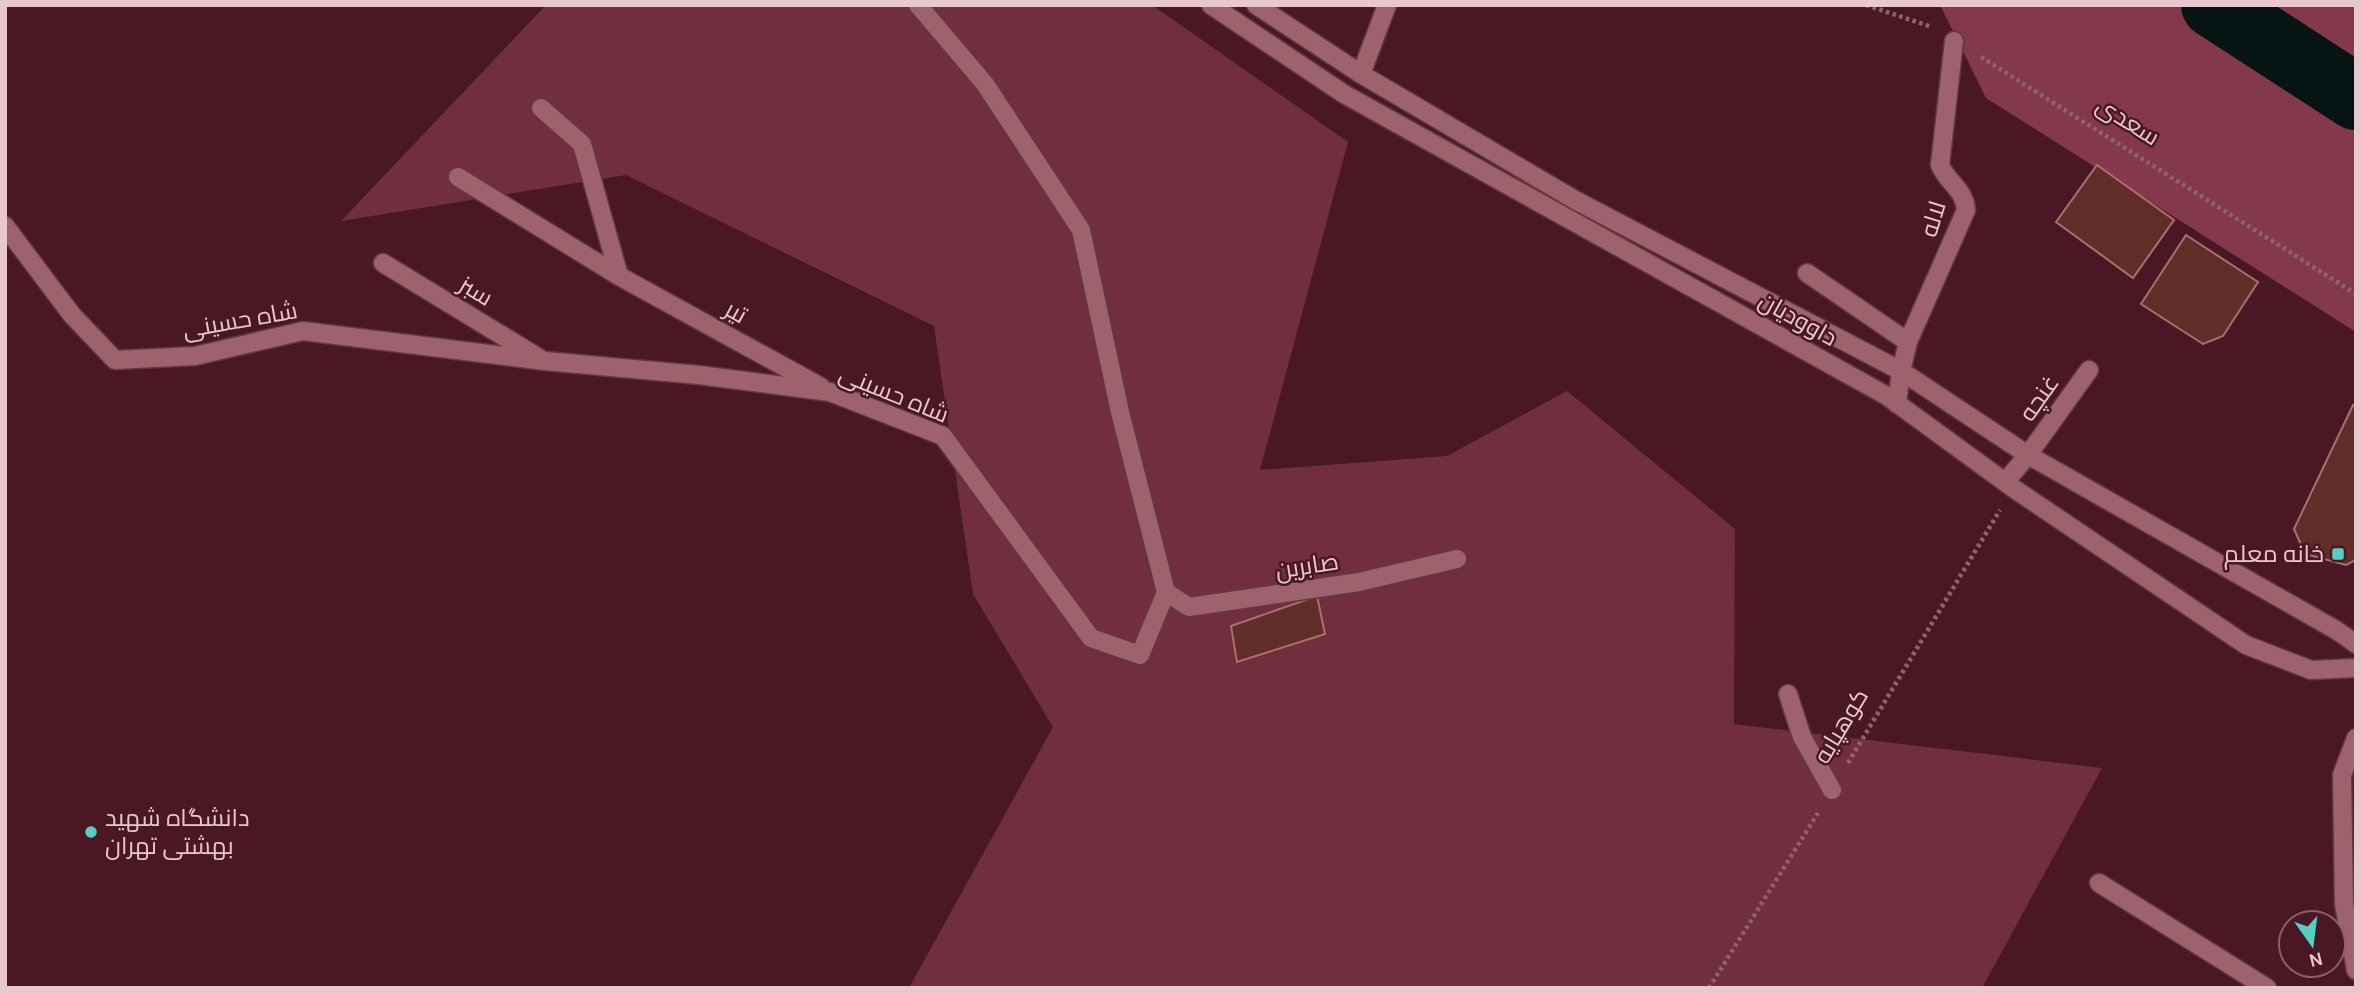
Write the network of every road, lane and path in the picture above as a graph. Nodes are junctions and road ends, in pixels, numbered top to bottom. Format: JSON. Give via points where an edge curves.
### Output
{"nodes":[{"id":1,"x":918,"y":5,"type":"edge"},
{"id":2,"x":1210,"y":5,"type":"edge"},
{"id":3,"x":1256,"y":5,"type":"edge"},
{"id":4,"x":1387,"y":5,"type":"edge"},
{"id":5,"x":1866,"y":5,"type":"edge"},
{"id":6,"x":1954,"y":41,"type":"junction"},
{"id":7,"x":1361,"y":74,"type":"junction"},
{"id":8,"x":541,"y":108,"type":"dead end"},
{"id":9,"x":458,"y":177,"type":"dead end"},
{"id":10,"x":5,"y":226,"type":"edge"},
{"id":11,"x":383,"y":263,"type":"dead end"},
{"id":12,"x":1807,"y":273,"type":"dead end"},
{"id":13,"x":619,"y":276,"type":"junction"},
{"id":14,"x":2356,"y":294,"type":"edge"},
{"id":15,"x":1908,"y":342,"type":"junction"},
{"id":16,"x":545,"y":361,"type":"junction"},
{"id":17,"x":2089,"y":370,"type":"dead end"},
{"id":18,"x":1901,"y":371,"type":"junction"},
{"id":19,"x":830,"y":392,"type":"junction"},
{"id":20,"x":1897,"y":404,"type":"junction"},
{"id":21,"x":2028,"y":455,"type":"junction"},
{"id":22,"x":2009,"y":485,"type":"junction"},
{"id":23,"x":1457,"y":559,"type":"dead end"},
{"id":24,"x":1166,"y":592,"type":"junction"},
{"id":25,"x":2356,"y":644,"type":"edge"},
{"id":26,"x":2356,"y":668,"type":"edge"},
{"id":27,"x":1788,"y":694,"type":"dead end"},
{"id":28,"x":2356,"y":738,"type":"edge"},
{"id":29,"x":1832,"y":790,"type":"junction"},
{"id":30,"x":2099,"y":883,"type":"dead end"},
{"id":31,"x":2356,"y":970,"type":"edge"},
{"id":32,"x":1709,"y":988,"type":"edge"},
{"id":33,"x":2267,"y":988,"type":"edge"}],
"edges":[{"from":1,"to":24,"type":"street","via":[[985,84],[1081,230],[1120,412]]},
{"from":2,"to":20,"type":"street","name":"داوودیان","via":[[1344,94]]},
{"from":3,"to":7,"type":"street","name":"داوودیان"},
{"from":4,"to":7,"type":"street"},
{"from":5,"to":6,"type":"path","name":"سعدی","via":[[1936,28]]},
{"from":6,"to":14,"type":"path","name":"سعدی"},
{"from":6,"to":15,"type":"street","name":"لاله","via":[[1940,165],[1965,198],[1966,210]]},
{"from":7,"to":18,"type":"street","name":"داوودیان","via":[[1575,200]]},
{"from":8,"to":13,"type":"street","via":[[582,144]]},
{"from":9,"to":13,"type":"street","name":"تیر"},
{"from":10,"to":16,"type":"street","name":"شاه حسینی","via":[[72,315],[115,360],[195,356],[303,331]]},
{"from":11,"to":16,"type":"street","name":"سبز"},
{"from":12,"to":15,"type":"street"},
{"from":13,"to":19,"type":"street","name":"تیر"},
{"from":15,"to":18,"type":"street","name":"لاله"},
{"from":16,"to":19,"type":"street","name":"شاه حسینی"},
{"from":17,"to":21,"type":"street","name":"غنچه"},
{"from":18,"to":20,"type":"street","name":"لاله"},
{"from":18,"to":21,"type":"street","name":"داوودیان"},
{"from":19,"to":24,"type":"street","name":"شاه حسینی","via":[[943,436],[1091,638],[1140,655]]},
{"from":20,"to":22,"type":"street","name":"داوودیان"},
{"from":21,"to":22,"type":"street","name":"غنچه"},
{"from":21,"to":25,"type":"street","name":"داوودیان"},
{"from":22,"to":26,"type":"street","name":"داوودیان","via":[[2246,645],[2311,670]]},
{"from":22,"to":29,"type":"path","name":"کوهپایه"},
{"from":23,"to":24,"type":"street","name":"صابرین","via":[[1359,582],[1189,607]]},
{"from":27,"to":29,"type":"street","via":[[1802,737]]},
{"from":28,"to":31,"type":"street","via":[[2342,775],[2344,904]]},
{"from":29,"to":32,"type":"path","name":"کوهپایه"},
{"from":30,"to":33,"type":"street"}]}
